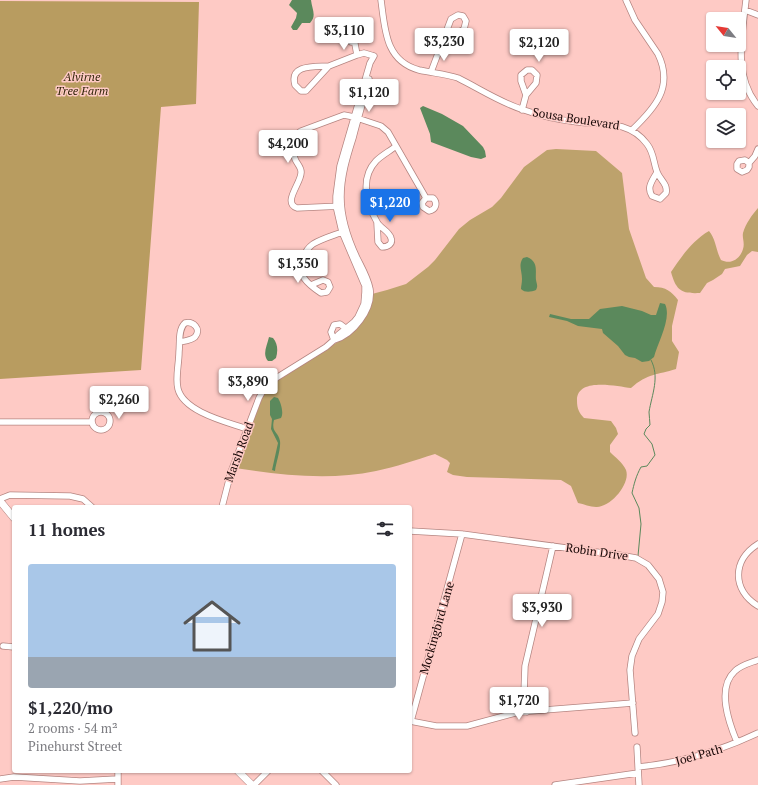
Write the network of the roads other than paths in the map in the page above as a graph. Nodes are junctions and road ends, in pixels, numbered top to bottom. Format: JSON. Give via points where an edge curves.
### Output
{"nodes":[{"id":1,"x":381,"y":0,"type":"edge"},
{"id":2,"x":626,"y":0,"type":"edge"},
{"id":3,"x":746,"y":0,"type":"edge"},
{"id":4,"x":745,"y":10,"type":"junction"},
{"id":5,"x":758,"y":15,"type":"edge"},
{"id":6,"x":354,"y":42,"type":"dead end"},
{"id":7,"x":442,"y":43,"type":"junction"},
{"id":8,"x":357,"y":55,"type":"junction"},
{"id":9,"x":741,"y":60,"type":"edge"},
{"id":10,"x":329,"y":66,"type":"junction"},
{"id":11,"x":431,"y":72,"type":"junction"},
{"id":12,"x":746,"y":87,"type":"edge"},
{"id":13,"x":526,"y":95,"type":"dead end"},
{"id":14,"x":758,"y":106,"type":"edge"},
{"id":15,"x":522,"y":110,"type":"junction"},
{"id":16,"x":356,"y":117,"type":"junction"},
{"id":17,"x":632,"y":130,"type":"junction"},
{"id":18,"x":396,"y":146,"type":"junction"},
{"id":19,"x":758,"y":149,"type":"edge"},
{"id":20,"x":749,"y":163,"type":"dead end"},
{"id":21,"x":657,"y":172,"type":"dead end"},
{"id":22,"x":426,"y":198,"type":"dead end"},
{"id":23,"x":339,"y":206,"type":"junction"},
{"id":24,"x":377,"y":223,"type":"dead end"},
{"id":25,"x":344,"y":232,"type":"junction"},
{"id":26,"x":310,"y":285,"type":"dead end"},
{"id":27,"x":348,"y":330,"type":"junction"},
{"id":28,"x":334,"y":340,"type":"junction"},
{"id":29,"x":180,"y":342,"type":"dead end"},
{"id":30,"x":0,"y":422,"type":"edge"},
{"id":31,"x":92,"y":422,"type":"dead end"},
{"id":32,"x":247,"y":429,"type":"junction"},
{"id":33,"x":0,"y":500,"type":"edge"},
{"id":34,"x":90,"y":505,"type":"edge"},
{"id":35,"x":223,"y":505,"type":"edge"},
{"id":36,"x":12,"y":515,"type":"edge"},
{"id":37,"x":412,"y":531,"type":"edge"},
{"id":38,"x":462,"y":534,"type":"junction"},
{"id":39,"x":758,"y":544,"type":"edge"},
{"id":40,"x":553,"y":546,"type":"junction"},
{"id":41,"x":758,"y":606,"type":"edge"},
{"id":42,"x":3,"y":646,"type":"dead end"},
{"id":43,"x":12,"y":647,"type":"edge"},
{"id":44,"x":758,"y":660,"type":"edge"},
{"id":45,"x":633,"y":703,"type":"junction"},
{"id":46,"x":527,"y":712,"type":"junction"},
{"id":47,"x":412,"y":714,"type":"edge"},
{"id":48,"x":412,"y":721,"type":"edge"},
{"id":49,"x":635,"y":733,"type":"dead end"},
{"id":50,"x":758,"y":733,"type":"edge"},
{"id":51,"x":737,"y":742,"type":"junction"},
{"id":52,"x":637,"y":747,"type":"dead end"},
{"id":53,"x":638,"y":770,"type":"junction"},
{"id":54,"x":240,"y":773,"type":"edge"},
{"id":55,"x":266,"y":773,"type":"edge"},
{"id":56,"x":324,"y":773,"type":"edge"},
{"id":57,"x":0,"y":779,"type":"edge"},
{"id":58,"x":118,"y":782,"type":"edge"},
{"id":59,"x":253,"y":785,"type":"edge"},
{"id":60,"x":336,"y":785,"type":"edge"},
{"id":61,"x":556,"y":785,"type":"edge"},
{"id":62,"x":639,"y":785,"type":"edge"}],
"edges":[{"from":1,"to":11,"type":"street","name":"Sousa Boulevard","via":[[388,40],[393,52],[407,65]]},
{"from":2,"to":17,"type":"street","via":[[635,20],[658,54],[664,72],[660,97],[651,111]]},
{"from":3,"to":4,"type":"street"},
{"from":4,"to":5,"type":"street"},
{"from":4,"to":9,"type":"street","via":[[740,45]]},
{"from":6,"to":8,"type":"street"},
{"from":7,"to":7,"type":"street","via":[[452,17],[463,16],[466,21],[464,29]]},
{"from":7,"to":11,"type":"street"},
{"from":8,"to":10,"type":"street"},
{"from":8,"to":16,"type":"street","name":"Marsh Road","via":[[364,53],[374,56]]},
{"from":10,"to":10,"type":"street","via":[[307,90],[301,91],[295,85],[294,75],[300,69]]},
{"from":11,"to":15,"type":"street","name":"Sousa Boulevard","via":[[458,78]]},
{"from":12,"to":14,"type":"street"},
{"from":13,"to":15,"type":"street"},
{"from":15,"to":17,"type":"street","name":"Sousa Boulevard","via":[[577,122],[613,124]]},
{"from":16,"to":18,"type":"street","via":[[384,128]]},
{"from":16,"to":23,"type":"street","name":"Marsh Road","via":[[342,176]]},
{"from":16,"to":23,"type":"street","via":[[340,116],[299,132],[294,139],[294,156],[301,175],[291,199],[292,204],[295,208],[302,209]]},
{"from":17,"to":21,"type":"street","name":"Sousa Boulevard","via":[[646,142]]},
{"from":18,"to":22,"type":"street"},
{"from":18,"to":24,"type":"street","via":[[377,160],[368,175],[366,192]]},
{"from":19,"to":20,"type":"street"},
{"from":23,"to":25,"type":"street","name":"Marsh Road"},
{"from":25,"to":26,"type":"street","via":[[309,247],[302,261],[302,271]]},
{"from":25,"to":27,"type":"street","name":"Marsh Road","via":[[366,292],[358,317]]},
{"from":27,"to":28,"type":"street","name":"Marsh Road"},
{"from":27,"to":28,"type":"street","via":[[338,324],[334,325],[331,332]]},
{"from":28,"to":32,"type":"street","name":"Marsh Road","via":[[268,384],[262,392]]},
{"from":29,"to":32,"type":"street","via":[[177,385],[182,399],[195,409]]},
{"from":30,"to":31,"type":"street"},
{"from":32,"to":35,"type":"street","name":"Marsh Road","via":[[231,472]]},
{"from":33,"to":34,"type":"street","via":[[10,495],[70,496],[83,499]]},
{"from":33,"to":36,"type":"main road"},
{"from":37,"to":38,"type":"street","name":"Robin Drive"},
{"from":38,"to":40,"type":"street","name":"Robin Drive"},
{"from":38,"to":47,"type":"street","name":"Mockingbird Lane"},
{"from":39,"to":41,"type":"street","via":[[743,557],[738,575],[743,592]]},
{"from":40,"to":45,"type":"street","name":"Robin Drive","via":[[632,557],[648,565],[660,580],[663,597],[660,610],[639,639],[632,656],[630,670]]},
{"from":40,"to":46,"type":"street","via":[[525,666],[524,694]]},
{"from":42,"to":43,"type":"street"},
{"from":44,"to":51,"type":"street","via":[[736,669],[728,680],[726,712]]},
{"from":45,"to":46,"type":"street"},
{"from":45,"to":49,"type":"street","name":"Robin Drive"},
{"from":46,"to":48,"type":"street","via":[[467,726],[436,726]]},
{"from":50,"to":51,"type":"street","name":"Joel Path"},
{"from":51,"to":53,"type":"street","name":"Joel Path","via":[[682,760]]},
{"from":52,"to":53,"type":"street"},
{"from":53,"to":61,"type":"street","name":"Joel Path"},
{"from":53,"to":62,"type":"street"},
{"from":54,"to":59,"type":"main road"},
{"from":55,"to":59,"type":"street"},
{"from":56,"to":60,"type":"street"},
{"from":57,"to":58,"type":"street","via":[[14,777]]}]}
